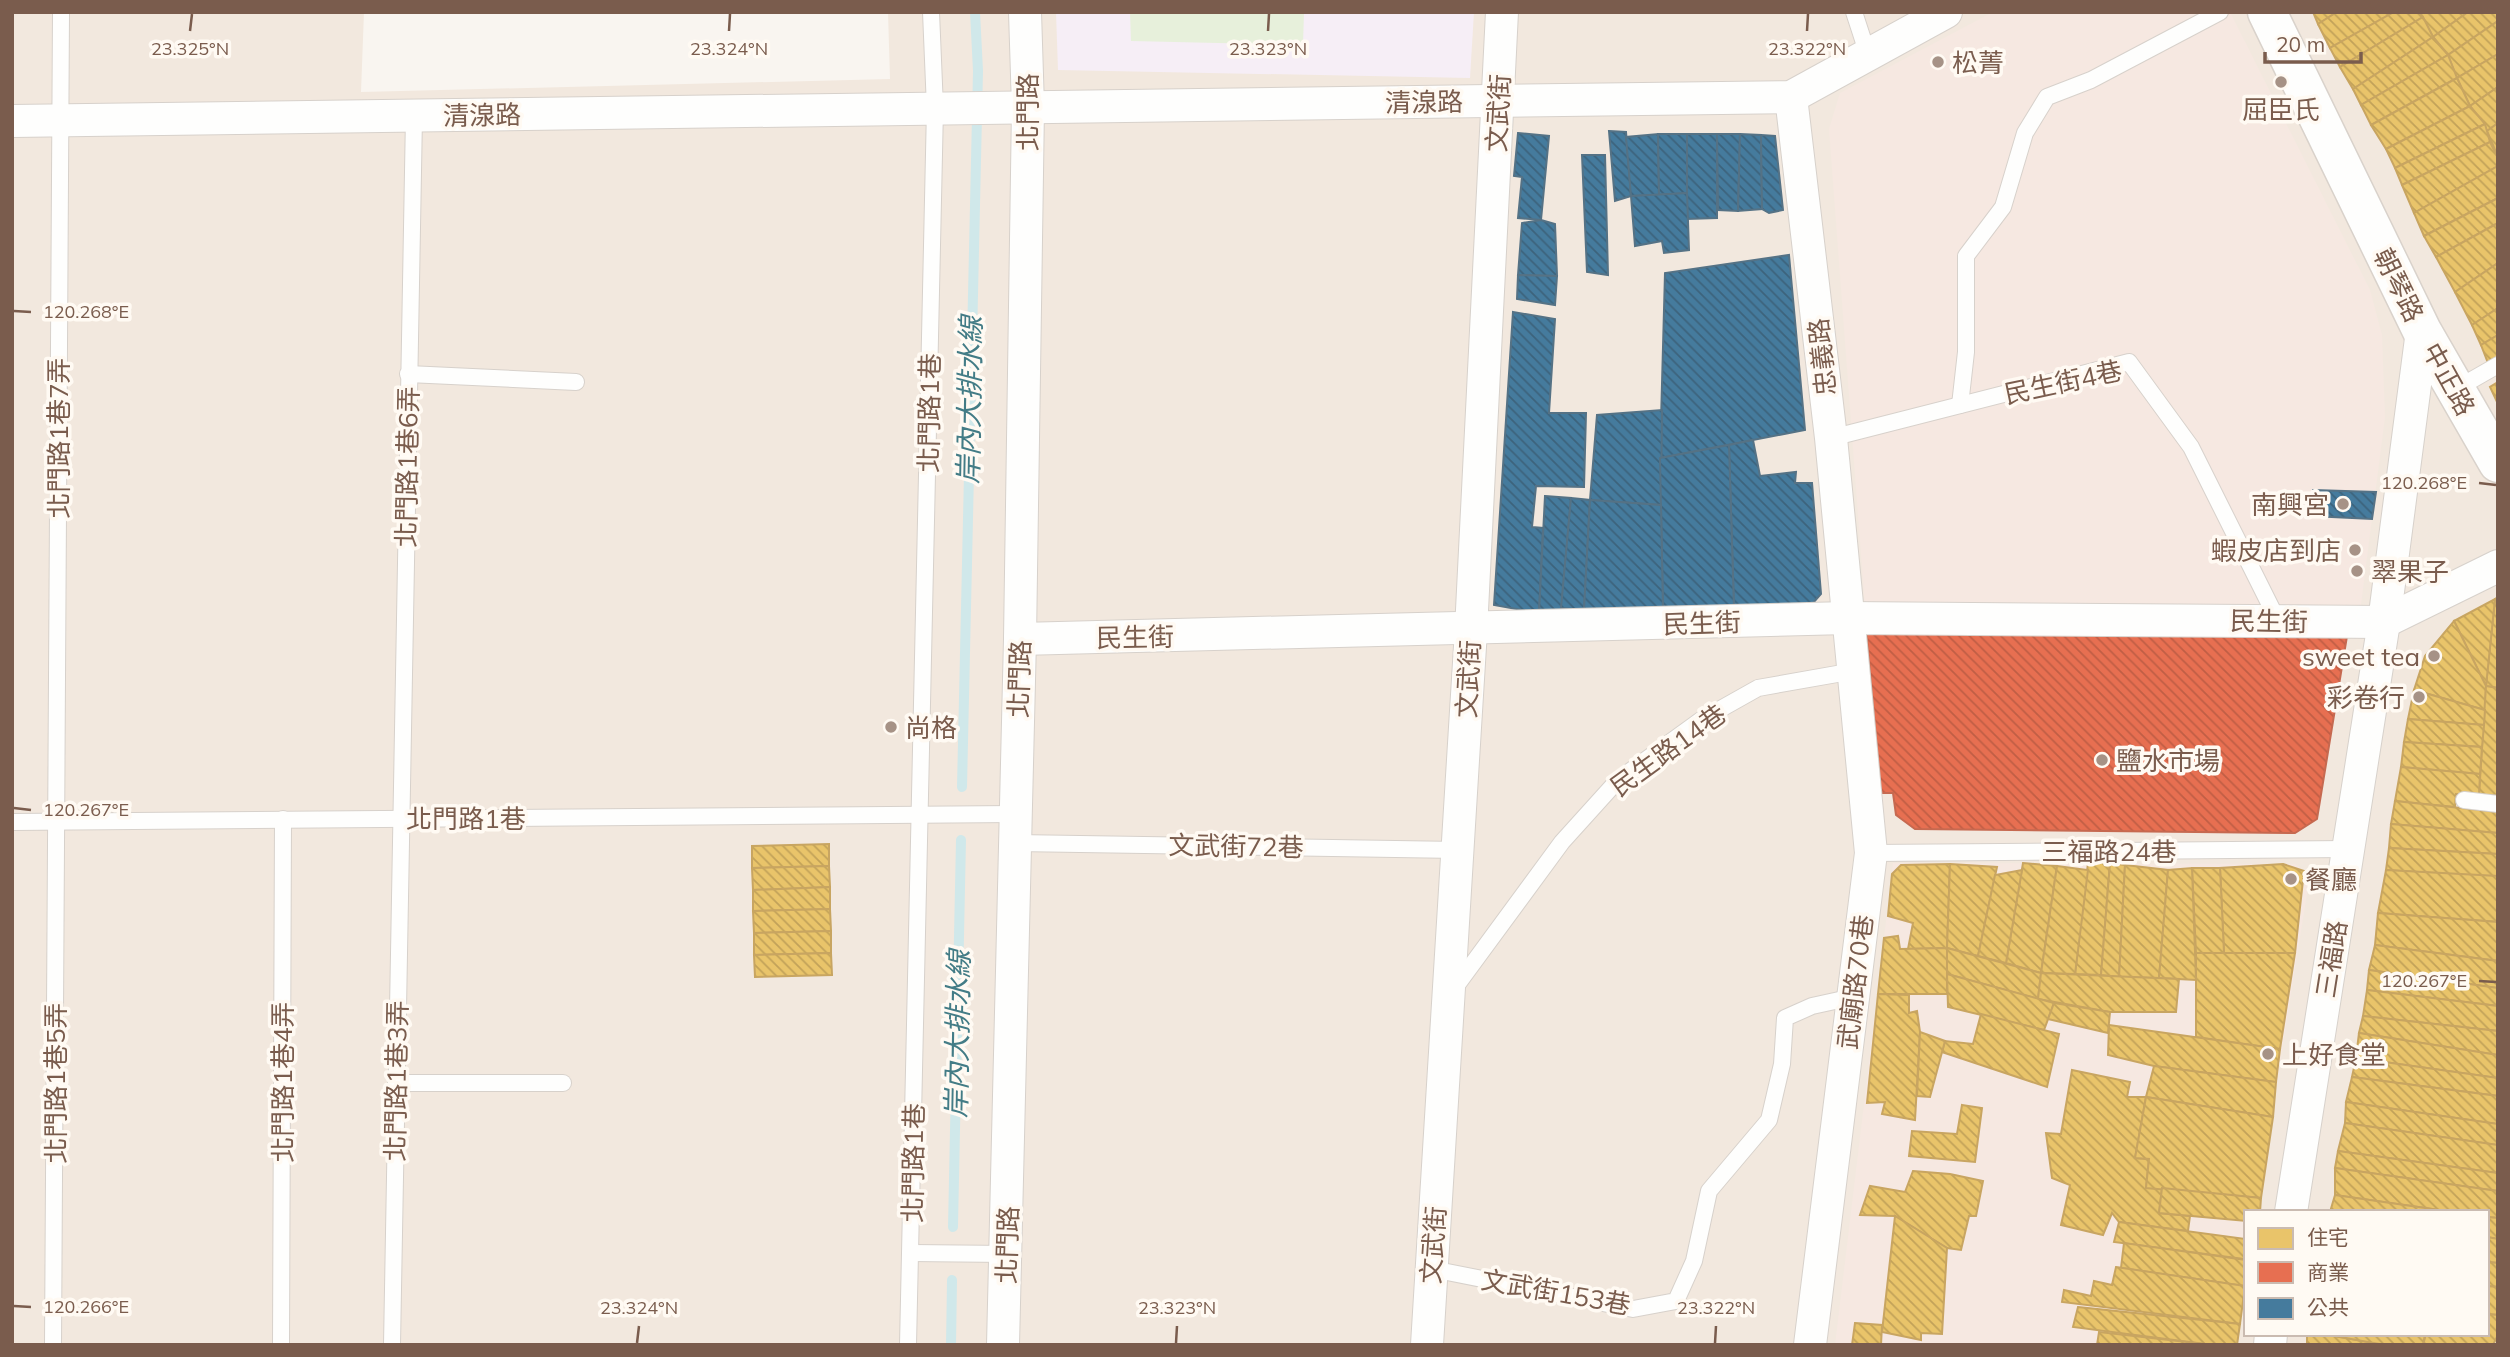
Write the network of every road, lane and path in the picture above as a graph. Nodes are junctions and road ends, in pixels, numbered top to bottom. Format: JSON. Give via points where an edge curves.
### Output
{"nodes":[{"id":1,"x":61,"y":12,"type":"edge"},
{"id":2,"x":931,"y":12,"type":"edge"},
{"id":3,"x":1025,"y":12,"type":"edge"},
{"id":4,"x":1502,"y":12,"type":"edge"},
{"id":5,"x":1854,"y":12,"type":"edge"},
{"id":6,"x":1945,"y":12,"type":"edge"},
{"id":7,"x":2220,"y":12,"type":"edge"},
{"id":8,"x":2267,"y":12,"type":"edge"},
{"id":9,"x":1868,"y":55,"type":"junction"},
{"id":10,"x":1791,"y":97,"type":"junction"},
{"id":11,"x":1499,"y":101,"type":"junction"},
{"id":12,"x":1017,"y":107,"type":"junction"},
{"id":13,"x":944,"y":108,"type":"junction"},
{"id":14,"x":414,"y":116,"type":"junction"},
{"id":15,"x":12,"y":121,"type":"edge"},
{"id":16,"x":60,"y":121,"type":"junction"},
{"id":17,"x":2422,"y":331,"type":"junction"},
{"id":18,"x":2498,"y":365,"type":"edge"},
{"id":19,"x":408,"y":374,"type":"junction"},
{"id":20,"x":576,"y":382,"type":"dead end"},
{"id":21,"x":2454,"y":391,"type":"junction"},
{"id":22,"x":1960,"y":405,"type":"junction"},
{"id":23,"x":1831,"y":438,"type":"junction"},
{"id":24,"x":2498,"y":463,"type":"edge"},
{"id":25,"x":2498,"y":566,"type":"edge"},
{"id":26,"x":1847,"y":618,"type":"junction"},
{"id":27,"x":2278,"y":621,"type":"junction"},
{"id":28,"x":2384,"y":622,"type":"junction"},
{"id":29,"x":1471,"y":630,"type":"junction"},
{"id":30,"x":1020,"y":639,"type":"junction"},
{"id":31,"x":1854,"y":671,"type":"junction"},
{"id":32,"x":2464,"y":800,"type":"dead end"},
{"id":33,"x":2498,"y":804,"type":"edge"},
{"id":34,"x":920,"y":814,"type":"junction"},
{"id":35,"x":401,"y":818,"type":"junction"},
{"id":36,"x":283,"y":819,"type":"junction"},
{"id":37,"x":57,"y":821,"type":"junction"},
{"id":38,"x":12,"y":822,"type":"edge"},
{"id":39,"x":1015,"y":828,"type":"junction"},
{"id":40,"x":2348,"y":849,"type":"junction"},
{"id":41,"x":1458,"y":850,"type":"junction"},
{"id":42,"x":1871,"y":853,"type":"junction"},
{"id":43,"x":1449,"y":997,"type":"junction"},
{"id":44,"x":1853,"y":997,"type":"junction"},
{"id":45,"x":396,"y":1083,"type":"junction"},
{"id":46,"x":564,"y":1083,"type":"dead end"},
{"id":47,"x":2291,"y":1210,"type":"edge"},
{"id":48,"x":911,"y":1253,"type":"junction"},
{"id":49,"x":1007,"y":1254,"type":"junction"},
{"id":50,"x":1432,"y":1269,"type":"junction"},
{"id":51,"x":53,"y":1345,"type":"edge"},
{"id":52,"x":281,"y":1345,"type":"edge"},
{"id":53,"x":392,"y":1345,"type":"edge"},
{"id":54,"x":908,"y":1345,"type":"edge"},
{"id":55,"x":1003,"y":1345,"type":"edge"},
{"id":56,"x":1427,"y":1345,"type":"edge"},
{"id":57,"x":1810,"y":1345,"type":"edge"}],
"edges":[{"from":1,"to":16,"type":"lane","name":"北門路1巷7弄"},
{"from":2,"to":13,"type":"lane","name":"北門路1巷"},
{"from":3,"to":12,"type":"street","name":"北門路"},
{"from":4,"to":11,"type":"street","name":"文武街"},
{"from":5,"to":9,"type":"lane"},
{"from":6,"to":9,"type":"street","name":"清湶路"},
{"from":7,"to":22,"type":"lane","via":[[2091,80],[2047,97],[2025,133],[2003,207],[1966,256],[1966,352]]},
{"from":8,"to":17,"type":"street","name":"朝琴路"},
{"from":9,"to":10,"type":"street","name":"清湶路"},
{"from":10,"to":11,"type":"street","name":"清湶路"},
{"from":10,"to":23,"type":"street","name":"忠義路"},
{"from":11,"to":12,"type":"street","name":"清湶路"},
{"from":11,"to":29,"type":"street","name":"文武街"},
{"from":12,"to":13,"type":"street","name":"清湶路"},
{"from":12,"to":30,"type":"street","name":"北門路"},
{"from":13,"to":14,"type":"street","name":"清湶路"},
{"from":13,"to":34,"type":"lane","name":"北門路1巷"},
{"from":14,"to":16,"type":"street","name":"清湶路"},
{"from":14,"to":19,"type":"lane","name":"北門路1巷6弄"},
{"from":15,"to":16,"type":"street","name":"清湶路"},
{"from":16,"to":37,"type":"lane","name":"北門路1巷7弄"},
{"from":17,"to":21,"type":"street","name":"中正路"},
{"from":17,"to":28,"type":"street","name":"朝琴路"},
{"from":18,"to":21,"type":"lane"},
{"from":19,"to":20,"type":"lane"},
{"from":19,"to":35,"type":"lane","name":"北門路1巷6弄"},
{"from":21,"to":24,"type":"street","name":"中正路"},
{"from":22,"to":23,"type":"lane","name":"民生街4巷"},
{"from":22,"to":27,"type":"lane","name":"民生街4巷","via":[[2129,362],[2191,447]]},
{"from":23,"to":26,"type":"street","name":"忠義路"},
{"from":25,"to":28,"type":"street"},
{"from":26,"to":27,"type":"street","name":"民生街"},
{"from":26,"to":29,"type":"street","name":"民生街"},
{"from":26,"to":31,"type":"street","name":"武廟路70巷"},
{"from":27,"to":28,"type":"street","name":"民生街"},
{"from":28,"to":40,"type":"street","name":"三福路"},
{"from":29,"to":30,"type":"street","name":"民生街"},
{"from":29,"to":41,"type":"street","name":"文武街"},
{"from":30,"to":39,"type":"street","name":"北門路"},
{"from":31,"to":42,"type":"street","name":"武廟路70巷"},
{"from":31,"to":43,"type":"lane","name":"民生路14巷","via":[[1759,688],[1701,720],[1618,780],[1562,842]]},
{"from":32,"to":33,"type":"lane"},
{"from":34,"to":35,"type":"lane","name":"北門路1巷"},
{"from":34,"to":39,"type":"lane","name":"北門路1巷"},
{"from":34,"to":48,"type":"lane","name":"北門路1巷"},
{"from":35,"to":36,"type":"lane","name":"北門路1巷"},
{"from":35,"to":45,"type":"lane","name":"北門路1巷3弄"},
{"from":36,"to":37,"type":"lane","name":"北門路1巷"},
{"from":36,"to":52,"type":"lane","name":"北門路1巷4弄"},
{"from":37,"to":38,"type":"lane","name":"北門路1巷"},
{"from":37,"to":51,"type":"lane","name":"北門路1巷5弄"},
{"from":39,"to":41,"type":"lane","name":"文武街72巷"},
{"from":39,"to":49,"type":"street","name":"北門路"},
{"from":40,"to":42,"type":"lane","name":"三福路24巷"},
{"from":40,"to":47,"type":"street","name":"三福路"},
{"from":41,"to":43,"type":"street","name":"文武街"},
{"from":42,"to":44,"type":"street","name":"武廟路70巷"},
{"from":43,"to":50,"type":"street","name":"文武街"},
{"from":44,"to":50,"type":"lane","name":"文武街153巷","via":[[1812,1006],[1786,1018],[1782,1065],[1769,1120],[1709,1191],[1694,1261],[1676,1301],[1633,1309]]},
{"from":44,"to":57,"type":"street","name":"武廟路70巷"},
{"from":45,"to":46,"type":"lane"},
{"from":45,"to":53,"type":"lane","name":"北門路1巷3弄"},
{"from":48,"to":49,"type":"lane"},
{"from":48,"to":54,"type":"lane","name":"北門路1巷"},
{"from":49,"to":55,"type":"street","name":"北門路"},
{"from":50,"to":56,"type":"street","name":"文武街"}]}
